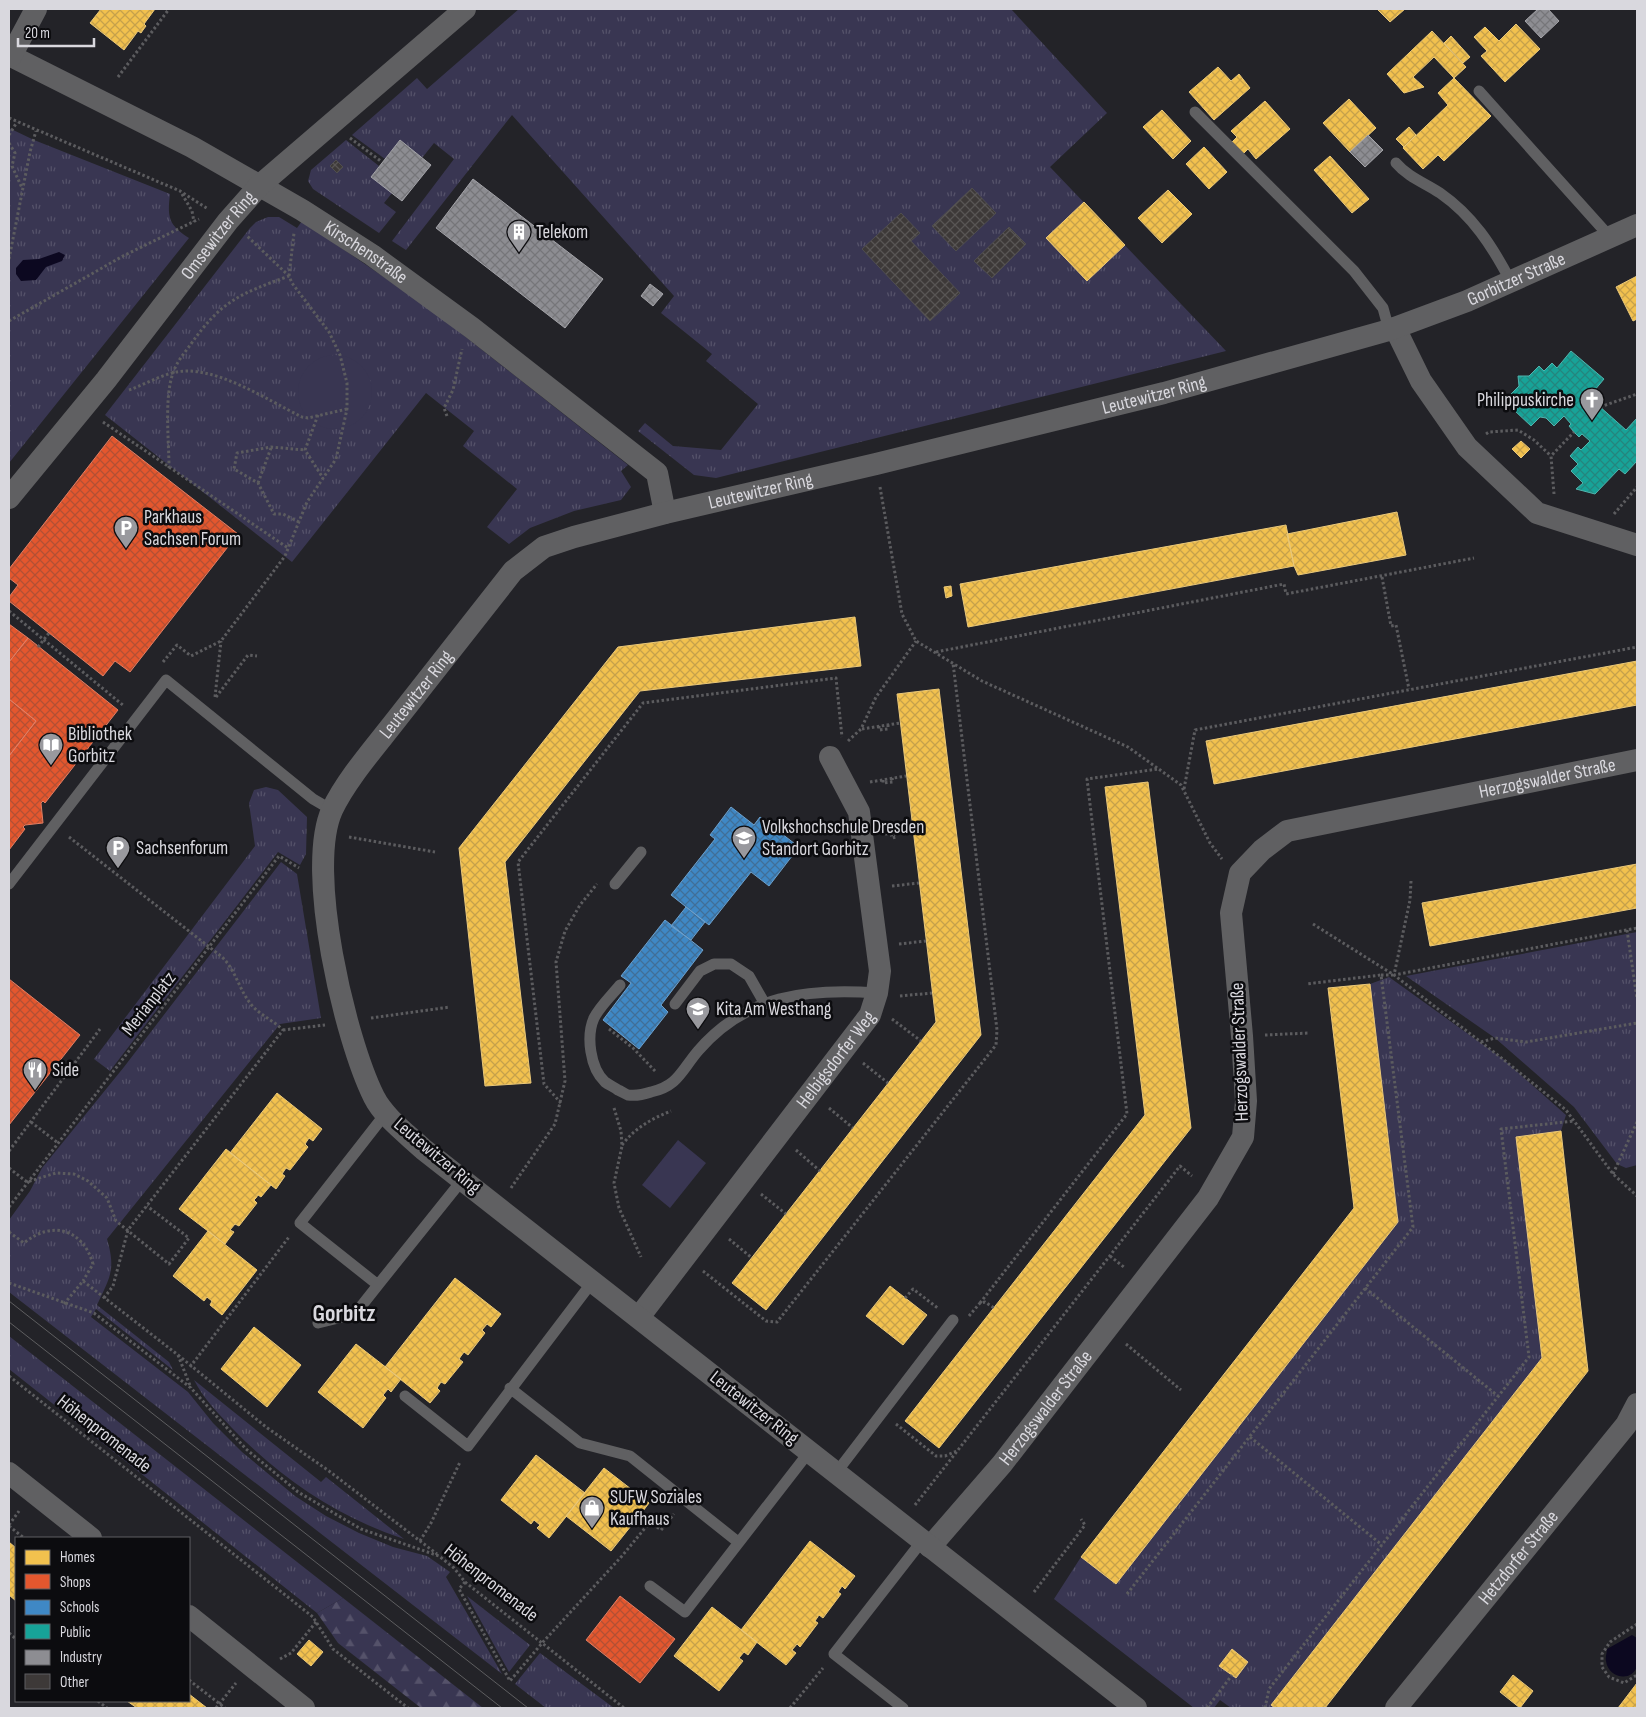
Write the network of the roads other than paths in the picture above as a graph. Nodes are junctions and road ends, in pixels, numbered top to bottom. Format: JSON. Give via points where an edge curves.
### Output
{"nodes":[{"id":1,"x":36,"y":9,"type":"edge"},
{"id":2,"x":465,"y":9,"type":"edge"},
{"id":3,"x":10,"y":56,"type":"edge"},
{"id":4,"x":1479,"y":91,"type":"dead end"},
{"id":5,"x":1195,"y":112,"type":"dead end"},
{"id":6,"x":1396,"y":163,"type":"dead end"},
{"id":7,"x":259,"y":186,"type":"junction"},
{"id":8,"x":1637,"y":225,"type":"edge"},
{"id":9,"x":1610,"y":237,"type":"junction"},
{"id":10,"x":1510,"y":280,"type":"junction"},
{"id":11,"x":1392,"y":329,"type":"junction"},
{"id":12,"x":9,"y":498,"type":"edge"},
{"id":13,"x":665,"y":512,"type":"junction"},
{"id":14,"x":1637,"y":545,"type":"edge"},
{"id":15,"x":830,"y":757,"type":"road end"},
{"id":16,"x":1637,"y":760,"type":"edge"},
{"id":17,"x":332,"y":810,"type":"junction"},
{"id":18,"x":641,"y":852,"type":"dead end"},
{"id":19,"x":9,"y":884,"type":"edge"},
{"id":20,"x":615,"y":884,"type":"dead end"},
{"id":21,"x":620,"y":985,"type":"dead end"},
{"id":22,"x":877,"y":993,"type":"junction"},
{"id":23,"x":675,"y":1004,"type":"dead end"},
{"id":24,"x":764,"y":1004,"type":"junction"},
{"id":25,"x":386,"y":1113,"type":"junction"},
{"id":26,"x":463,"y":1179,"type":"junction"},
{"id":27,"x":593,"y":1281,"type":"junction"},
{"id":28,"x":378,"y":1284,"type":"junction"},
{"id":29,"x":639,"y":1317,"type":"junction"},
{"id":30,"x":953,"y":1320,"type":"dead end"},
{"id":31,"x":318,"y":1324,"type":"dead end"},
{"id":32,"x":510,"y":1388,"type":"junction"},
{"id":33,"x":404,"y":1396,"type":"dead end"},
{"id":34,"x":1637,"y":1404,"type":"edge"},
{"id":35,"x":809,"y":1452,"type":"junction"},
{"id":36,"x":9,"y":1473,"type":"edge"},
{"id":37,"x":836,"y":1473,"type":"junction"},
{"id":38,"x":90,"y":1537,"type":"edge"},
{"id":39,"x":738,"y":1542,"type":"junction"},
{"id":40,"x":926,"y":1544,"type":"junction"},
{"id":41,"x":650,"y":1586,"type":"dead end"},
{"id":42,"x":190,"y":1617,"type":"edge"},
{"id":43,"x":304,"y":1708,"type":"edge"},
{"id":44,"x":903,"y":1708,"type":"edge"},
{"id":45,"x":1136,"y":1708,"type":"edge"},
{"id":46,"x":1396,"y":1708,"type":"edge"}],
"edges":[{"from":1,"to":3,"type":"street"},
{"from":2,"to":7,"type":"street","name":"Omsewitzer Ring"},
{"from":3,"to":7,"type":"street","name":"Kirschenstraße","via":[[192,148]]},
{"from":4,"to":9,"type":"lane"},
{"from":5,"to":11,"type":"lane","via":[[1354,270],[1382,308]]},
{"from":6,"to":10,"type":"lane","via":[[1402,171],[1440,193],[1467,214],[1496,253]]},
{"from":7,"to":12,"type":"street","name":"Omsewitzer Ring"},
{"from":7,"to":13,"type":"street","name":"Kirschenstraße","via":[[372,255],[472,328],[657,473]]},
{"from":8,"to":9,"type":"street","name":"Gorbitzer Straße"},
{"from":9,"to":10,"type":"street","name":"Gorbitzer Straße"},
{"from":10,"to":11,"type":"street","name":"Gorbitzer Straße","via":[[1467,301]]},
{"from":11,"to":13,"type":"street","name":"Leutewitzer Ring","via":[[1164,393]]},
{"from":11,"to":14,"type":"street","via":[[1421,381],[1468,447],[1537,513]]},
{"from":13,"to":17,"type":"street","name":"Leutewitzer Ring","via":[[544,547],[513,571],[363,762]]},
{"from":15,"to":22,"type":"street","name":"Helbigsdorfer Weg","via":[[859,812],[880,971]]},
{"from":16,"to":40,"type":"street","name":"Herzogswalder Straße","via":[[1287,831],[1240,873],[1231,913],[1246,1101],[1243,1137],[1212,1193],[1108,1329],[1002,1464]]},
{"from":17,"to":19,"type":"lane","via":[[313,799],[166,680]]},
{"from":17,"to":25,"type":"street","name":"Leutewitzer Ring","via":[[322,868],[327,926],[347,1022],[374,1098]]},
{"from":18,"to":20,"type":"lane"},
{"from":21,"to":24,"type":"lane","via":[[594,1018],[590,1037],[592,1061],[605,1082],[628,1095],[669,1087],[721,1028]]},
{"from":22,"to":24,"type":"lane","via":[[802,993]]},
{"from":22,"to":29,"type":"street","name":"Helbigsdorfer Weg","via":[[870,1015]]},
{"from":23,"to":24,"type":"lane","via":[[700,971],[714,964],[732,964],[749,976]]},
{"from":25,"to":26,"type":"street","name":"Leutewitzer Ring","via":[[423,1149]]},
{"from":25,"to":28,"type":"lane","via":[[300,1223]]},
{"from":26,"to":27,"type":"street","name":"Leutewitzer Ring"},
{"from":26,"to":28,"type":"lane"},
{"from":27,"to":29,"type":"street","name":"Leutewitzer Ring"},
{"from":27,"to":32,"type":"lane"},
{"from":28,"to":31,"type":"lane","via":[[355,1314]]},
{"from":29,"to":35,"type":"street","name":"Leutewitzer Ring"},
{"from":30,"to":37,"type":"lane"},
{"from":32,"to":33,"type":"lane","via":[[468,1446]]},
{"from":32,"to":39,"type":"lane","via":[[580,1443],[630,1456]]},
{"from":34,"to":46,"type":"street","name":"Hetzdorfer Straße","via":[[1626,1426]]},
{"from":35,"to":37,"type":"street","name":"Leutewitzer Ring"},
{"from":35,"to":39,"type":"lane"},
{"from":36,"to":38,"type":"street"},
{"from":37,"to":40,"type":"street","name":"Leutewitzer Ring"},
{"from":39,"to":41,"type":"lane","via":[[685,1612]]},
{"from":40,"to":44,"type":"lane","via":[[834,1654]]},
{"from":40,"to":45,"type":"street","name":"Leutewitzer Ring"},
{"from":42,"to":43,"type":"street"}]}
